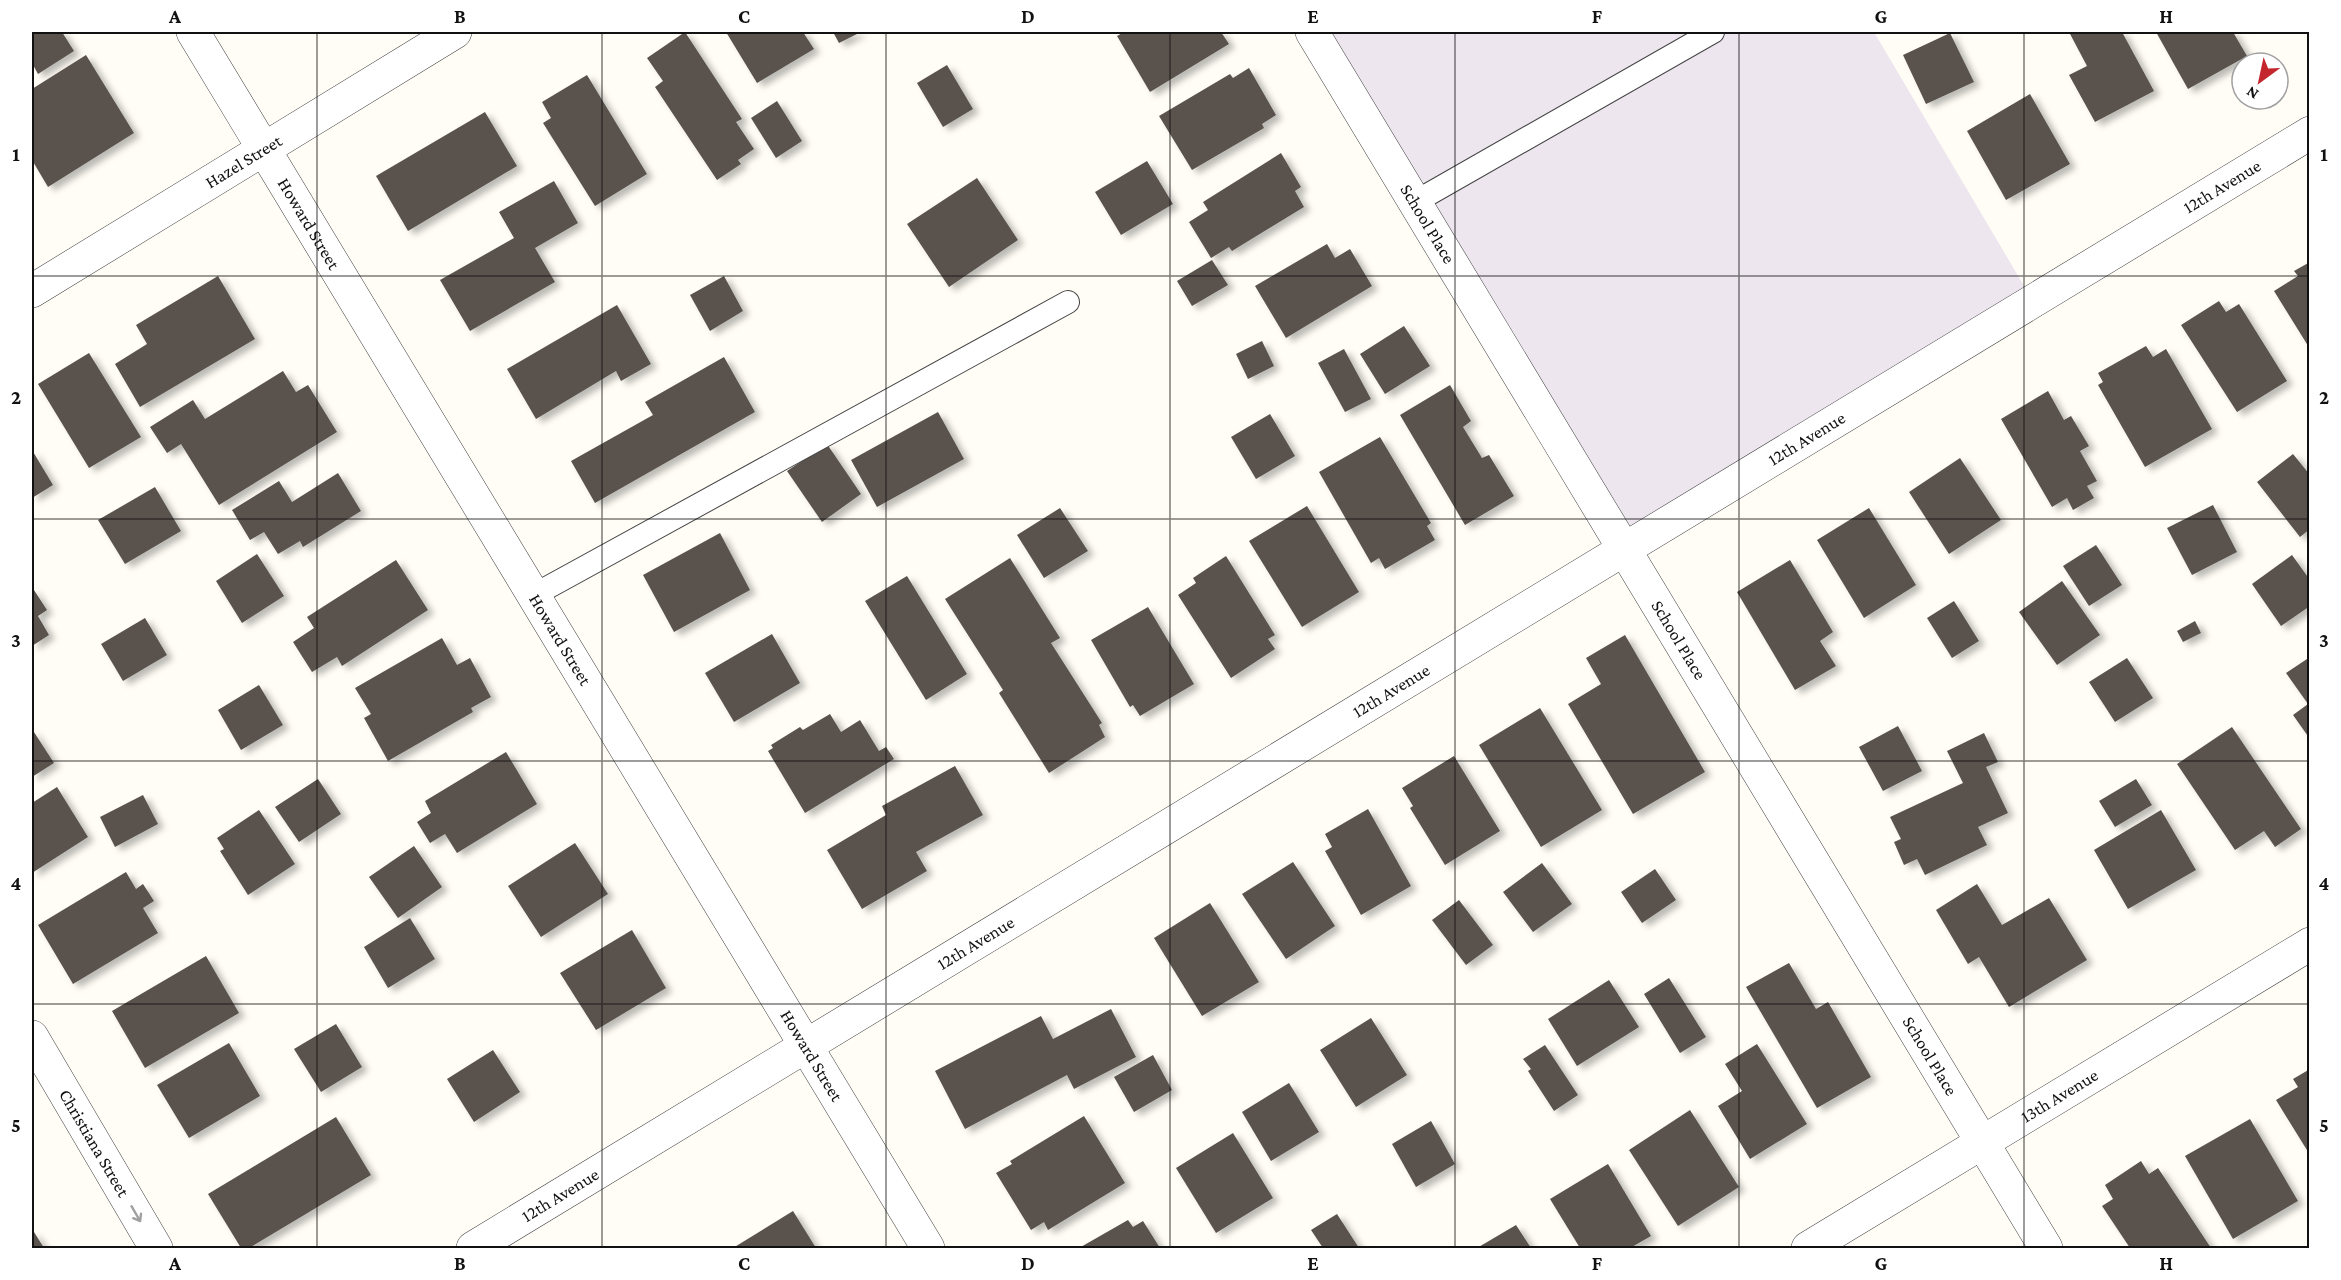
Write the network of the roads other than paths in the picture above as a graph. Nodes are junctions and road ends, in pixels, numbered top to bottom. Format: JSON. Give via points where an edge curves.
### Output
{"nodes":[{"id":1,"x":193,"y":32,"type":"edge"},
{"id":2,"x":455,"y":32,"type":"edge"},
{"id":3,"x":1312,"y":32,"type":"edge"},
{"id":4,"x":1713,"y":32,"type":"edge"},
{"id":5,"x":2310,"y":134,"type":"edge"},
{"id":6,"x":264,"y":148,"type":"junction"},
{"id":7,"x":1415,"y":202,"type":"junction"},
{"id":8,"x":32,"y":291,"type":"edge"},
{"id":9,"x":1068,"y":302,"type":"dead end"},
{"id":10,"x":1624,"y":549,"type":"junction"},
{"id":11,"x":534,"y":596,"type":"junction"},
{"id":12,"x":2310,"y":944,"type":"edge"},
{"id":13,"x":32,"y":1037,"type":"edge"},
{"id":14,"x":806,"y":1047,"type":"junction"},
{"id":15,"x":1983,"y":1143,"type":"junction"},
{"id":16,"x":156,"y":1248,"type":"edge"},
{"id":17,"x":473,"y":1248,"type":"edge"},
{"id":18,"x":927,"y":1248,"type":"edge"},
{"id":19,"x":1808,"y":1248,"type":"edge"},
{"id":20,"x":2046,"y":1248,"type":"edge"}],
"edges":[{"from":1,"to":6,"type":"street","name":"Howard Street"},
{"from":2,"to":6,"type":"street","name":"Hazel Street"},
{"from":3,"to":7,"type":"street","name":"School Place"},
{"from":4,"to":7,"type":"lane"},
{"from":5,"to":10,"type":"street","name":"12th Avenue"},
{"from":6,"to":8,"type":"street","name":"Hazel Street"},
{"from":6,"to":11,"type":"street","name":"Howard Street"},
{"from":7,"to":10,"type":"street","name":"School Place"},
{"from":9,"to":11,"type":"lane"},
{"from":10,"to":14,"type":"street","name":"12th Avenue"},
{"from":10,"to":15,"type":"street","name":"School Place"},
{"from":11,"to":14,"type":"street","name":"Howard Street"},
{"from":12,"to":15,"type":"street","name":"13th Avenue"},
{"from":13,"to":16,"type":"street","name":"Christiana Street","one_way":true},
{"from":14,"to":17,"type":"street","name":"12th Avenue"},
{"from":14,"to":18,"type":"street","name":"Howard Street"},
{"from":15,"to":19,"type":"street","name":"13th Avenue"},
{"from":15,"to":20,"type":"street","name":"School Place"}]}
